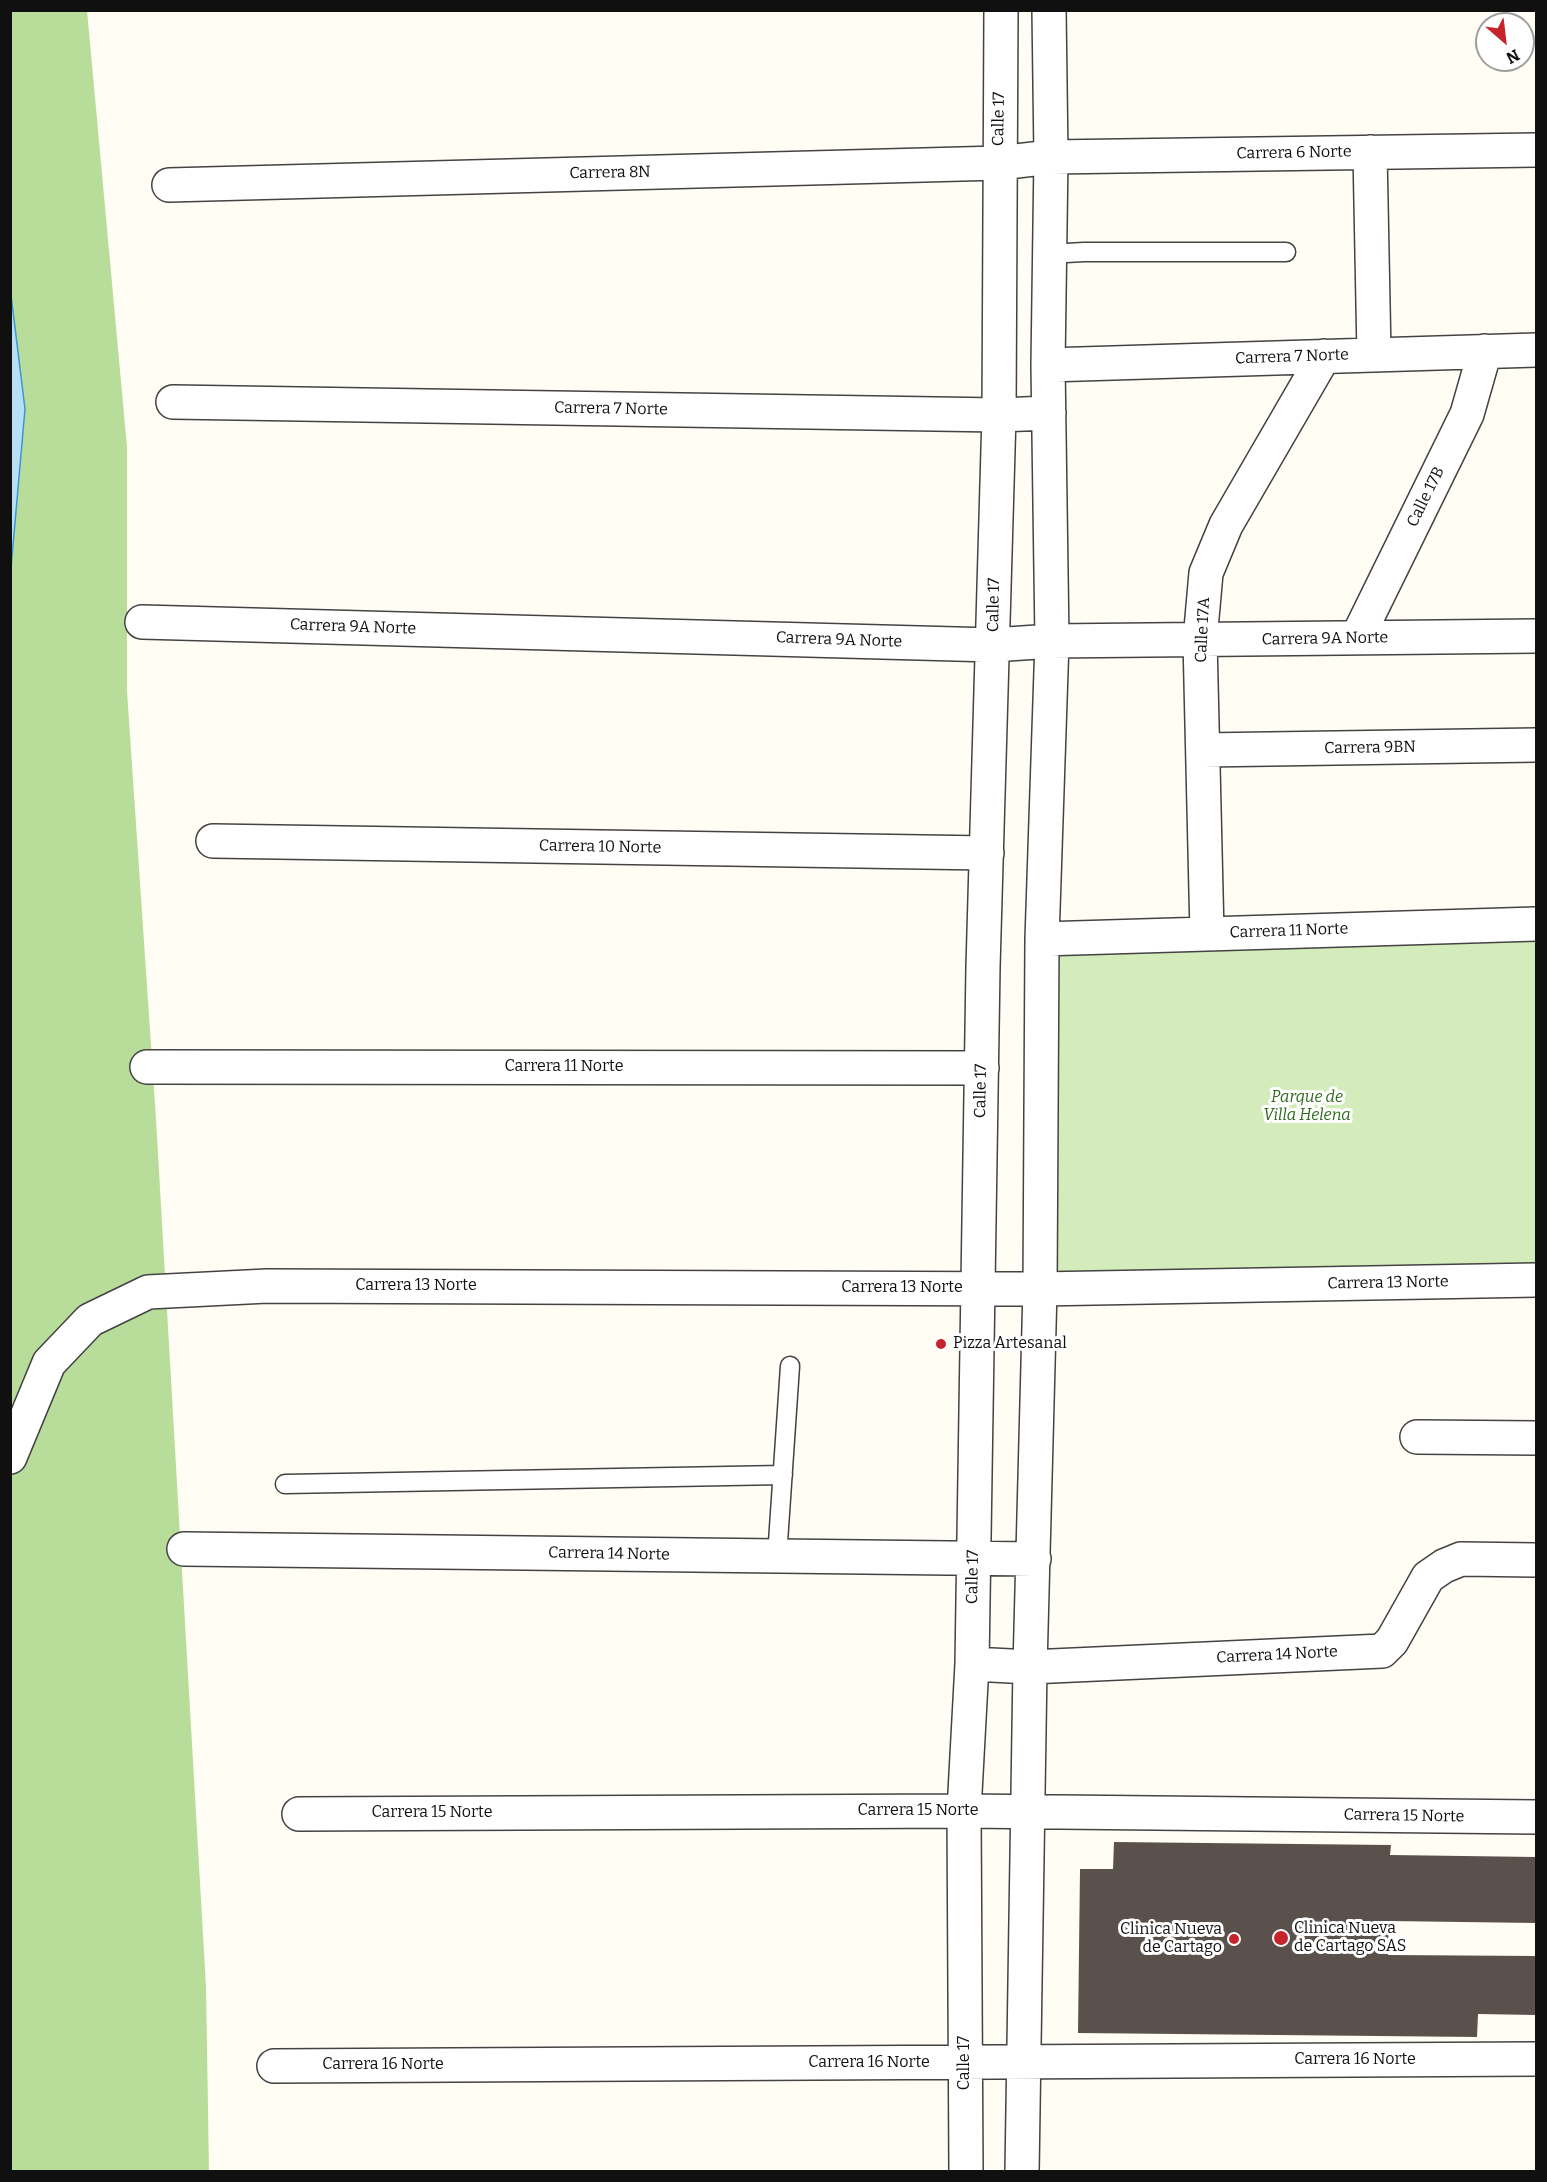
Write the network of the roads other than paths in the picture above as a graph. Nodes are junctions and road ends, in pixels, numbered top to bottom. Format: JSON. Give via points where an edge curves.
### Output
{"nodes":[{"id":1,"x":1001,"y":10,"type":"edge"},
{"id":2,"x":1049,"y":10,"type":"edge"},
{"id":3,"x":1536,"y":150,"type":"edge"},
{"id":4,"x":1370,"y":152,"type":"junction"},
{"id":5,"x":1051,"y":157,"type":"junction"},
{"id":6,"x":999,"y":164,"type":"junction"},
{"id":7,"x":170,"y":185,"type":"dead end"},
{"id":8,"x":1286,"y":252,"type":"dead end"},
{"id":9,"x":1048,"y":254,"type":"junction"},
{"id":10,"x":1536,"y":350,"type":"edge"},
{"id":11,"x":1485,"y":351,"type":"junction"},
{"id":12,"x":1374,"y":355,"type":"junction"},
{"id":13,"x":1324,"y":356,"type":"junction"},
{"id":14,"x":1048,"y":365,"type":"junction"},
{"id":15,"x":173,"y":402,"type":"dead end"},
{"id":16,"x":1049,"y":413,"type":"junction"},
{"id":17,"x":999,"y":416,"type":"junction"},
{"id":18,"x":142,"y":621,"type":"dead end"},
{"id":19,"x":1536,"y":636,"type":"edge"},
{"id":20,"x":1357,"y":638,"type":"junction"},
{"id":21,"x":1200,"y":640,"type":"junction"},
{"id":22,"x":1052,"y":641,"type":"junction"},
{"id":23,"x":993,"y":645,"type":"junction"},
{"id":24,"x":1536,"y":746,"type":"edge"},
{"id":25,"x":1203,"y":750,"type":"junction"},
{"id":26,"x":213,"y":841,"type":"dead end"},
{"id":27,"x":987,"y":853,"type":"junction"},
{"id":28,"x":1536,"y":924,"type":"edge"},
{"id":29,"x":1207,"y":934,"type":"junction"},
{"id":30,"x":1042,"y":939,"type":"junction"},
{"id":31,"x":147,"y":1067,"type":"dead end"},
{"id":32,"x":982,"y":1068,"type":"junction"},
{"id":33,"x":1536,"y":1280,"type":"edge"},
{"id":34,"x":979,"y":1288,"type":"junction"},
{"id":35,"x":1040,"y":1289,"type":"junction"},
{"id":36,"x":790,"y":1366,"type":"dead end"},
{"id":37,"x":1417,"y":1437,"type":"dead end"},
{"id":38,"x":1536,"y":1438,"type":"edge"},
{"id":39,"x":10,"y":1457,"type":"edge"},
{"id":40,"x":783,"y":1475,"type":"junction"},
{"id":41,"x":285,"y":1484,"type":"dead end"},
{"id":42,"x":184,"y":1549,"type":"dead end"},
{"id":43,"x":777,"y":1557,"type":"junction"},
{"id":44,"x":1034,"y":1558,"type":"junction"},
{"id":45,"x":974,"y":1559,"type":"junction"},
{"id":46,"x":1536,"y":1560,"type":"edge"},
{"id":47,"x":972,"y":1664,"type":"junction"},
{"id":48,"x":1030,"y":1667,"type":"junction"},
{"id":49,"x":964,"y":1811,"type":"junction"},
{"id":50,"x":1028,"y":1812,"type":"junction"},
{"id":51,"x":298,"y":1814,"type":"dead end"},
{"id":52,"x":1536,"y":1817,"type":"edge"},
{"id":53,"x":1536,"y":2059,"type":"edge"},
{"id":54,"x":1024,"y":2061,"type":"junction"},
{"id":55,"x":965,"y":2063,"type":"junction"},
{"id":56,"x":274,"y":2066,"type":"dead end"},
{"id":57,"x":966,"y":2172,"type":"edge"},
{"id":58,"x":1022,"y":2172,"type":"edge"}],
"edges":[{"from":1,"to":6,"type":"street","name":"Calle 17"},
{"from":2,"to":5,"type":"street"},
{"from":3,"to":4,"type":"street","name":"Carrera 6 Norte"},
{"from":4,"to":5,"type":"street","name":"Carrera 6 Norte"},
{"from":4,"to":12,"type":"street"},
{"from":5,"to":6,"type":"street","name":"Carrera 8N"},
{"from":5,"to":9,"type":"street"},
{"from":6,"to":7,"type":"street","name":"Carrera 8N"},
{"from":6,"to":17,"type":"street","name":"Calle 17"},
{"from":8,"to":9,"type":"lane"},
{"from":9,"to":14,"type":"street"},
{"from":10,"to":11,"type":"street","name":"Carrera 7 Norte"},
{"from":11,"to":12,"type":"street","name":"Carrera 7 Norte"},
{"from":11,"to":20,"type":"street","name":"Calle 17B","via":[[1467,414]]},
{"from":12,"to":13,"type":"street","name":"Carrera 7 Norte"},
{"from":13,"to":14,"type":"street","name":"Carrera 7 Norte"},
{"from":13,"to":21,"type":"street","name":"Calle 17A","via":[[1226,525],[1206,573]]},
{"from":14,"to":16,"type":"street"},
{"from":15,"to":17,"type":"street","name":"Carrera 7 Norte"},
{"from":16,"to":17,"type":"street","name":"Carrera 7 Norte"},
{"from":16,"to":22,"type":"street"},
{"from":17,"to":23,"type":"street","name":"Calle 17"},
{"from":18,"to":23,"type":"street","name":"Carrera 9A Norte"},
{"from":19,"to":20,"type":"street","name":"Carrera 9A Norte"},
{"from":20,"to":21,"type":"street","name":"Carrera 9A Norte"},
{"from":21,"to":22,"type":"street","name":"Carrera 9A Norte"},
{"from":21,"to":25,"type":"street","name":"Calle 17A"},
{"from":22,"to":23,"type":"street","name":"Carrera 9A Norte"},
{"from":22,"to":30,"type":"street"},
{"from":23,"to":27,"type":"street","name":"Calle 17"},
{"from":24,"to":25,"type":"street","name":"Carrera 9BN"},
{"from":25,"to":29,"type":"street","name":"Calle 17A"},
{"from":26,"to":27,"type":"street","name":"Carrera 10 Norte"},
{"from":27,"to":32,"type":"street","name":"Calle 17"},
{"from":28,"to":29,"type":"street","name":"Carrera 11 Norte"},
{"from":29,"to":30,"type":"street","name":"Carrera 11 Norte"},
{"from":30,"to":35,"type":"street"},
{"from":31,"to":32,"type":"street","name":"Carrera 11 Norte"},
{"from":32,"to":34,"type":"street","name":"Calle 17"},
{"from":33,"to":35,"type":"street","name":"Carrera 13 Norte"},
{"from":34,"to":35,"type":"street","name":"Carrera 13 Norte"},
{"from":34,"to":39,"type":"street","name":"Carrera 13 Norte","via":[[267,1286],[148,1292],[90,1320],[49,1364]]},
{"from":34,"to":45,"type":"street","name":"Calle 17"},
{"from":35,"to":44,"type":"street"},
{"from":36,"to":40,"type":"lane"},
{"from":37,"to":38,"type":"street"},
{"from":40,"to":41,"type":"lane"},
{"from":40,"to":43,"type":"lane"},
{"from":42,"to":43,"type":"street","name":"Carrera 14 Norte"},
{"from":43,"to":45,"type":"street","name":"Carrera 14 Norte"},
{"from":44,"to":45,"type":"street","name":"Carrera 14 Norte"},
{"from":44,"to":48,"type":"street"},
{"from":45,"to":47,"type":"street","name":"Calle 17"},
{"from":46,"to":48,"type":"street","name":"Carrera 14 Norte","via":[[1461,1559],[1444,1566],[1428,1577],[1392,1641],[1382,1650]]},
{"from":47,"to":48,"type":"street","name":"Carrera 14 Norte"},
{"from":47,"to":49,"type":"street","name":"Calle 17"},
{"from":48,"to":50,"type":"street"},
{"from":49,"to":50,"type":"street","name":"Carrera 15 Norte"},
{"from":49,"to":51,"type":"street","name":"Carrera 15 Norte"},
{"from":49,"to":55,"type":"street","name":"Calle 17"},
{"from":50,"to":52,"type":"street","name":"Carrera 15 Norte"},
{"from":50,"to":54,"type":"street"},
{"from":53,"to":54,"type":"street","name":"Carrera 16 Norte"},
{"from":54,"to":55,"type":"street","name":"Carrera 16 Norte"},
{"from":54,"to":58,"type":"street"},
{"from":55,"to":56,"type":"street","name":"Carrera 16 Norte"},
{"from":55,"to":57,"type":"street","name":"Calle 17"}]}
